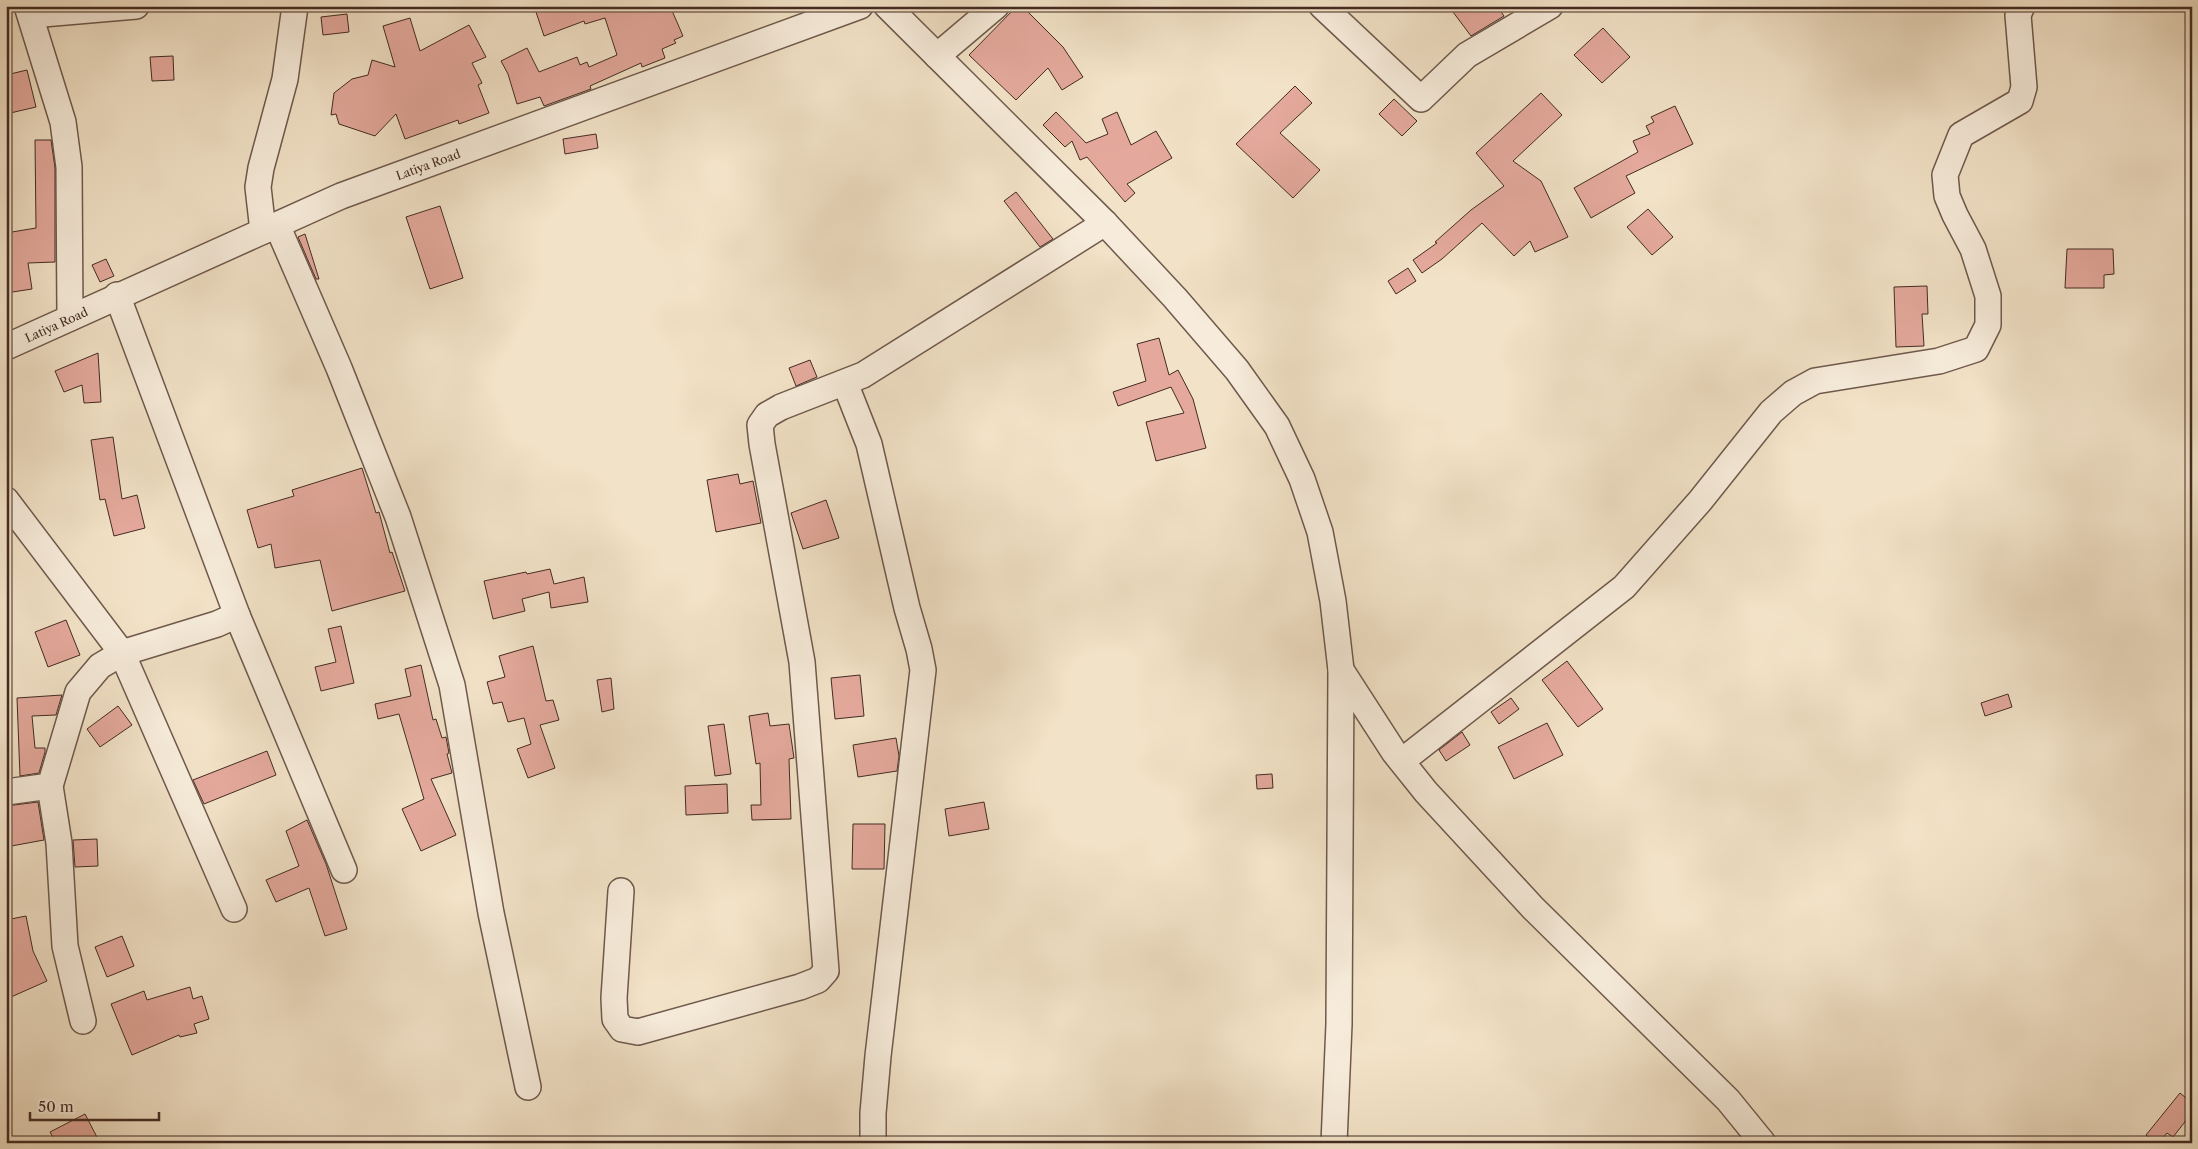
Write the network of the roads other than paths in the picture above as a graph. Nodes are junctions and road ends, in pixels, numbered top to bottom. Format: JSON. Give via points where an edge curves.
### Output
{"nodes":[{"id":1,"x":136,"y":6,"type":"edge"},
{"id":2,"x":295,"y":6,"type":"edge"},
{"id":3,"x":860,"y":6,"type":"edge"},
{"id":4,"x":887,"y":6,"type":"edge"},
{"id":5,"x":996,"y":6,"type":"edge"},
{"id":6,"x":1322,"y":6,"type":"edge"},
{"id":7,"x":1550,"y":6,"type":"edge"},
{"id":8,"x":2022,"y":6,"type":"edge"},
{"id":9,"x":29,"y":11,"type":"edge"},
{"id":10,"x":937,"y":56,"type":"junction"},
{"id":11,"x":1105,"y":223,"type":"junction"},
{"id":12,"x":270,"y":228,"type":"junction"},
{"id":13,"x":117,"y":295,"type":"junction"},
{"id":14,"x":70,"y":318,"type":"junction"},
{"id":15,"x":6,"y":347,"type":"edge"},
{"id":16,"x":845,"y":383,"type":"junction"},
{"id":17,"x":6,"y":500,"type":"edge"},
{"id":18,"x":237,"y":615,"type":"junction"},
{"id":19,"x":122,"y":653,"type":"junction"},
{"id":20,"x":1341,"y":670,"type":"junction"},
{"id":21,"x":1407,"y":757,"type":"dead end"},
{"id":22,"x":50,"y":786,"type":"junction"},
{"id":23,"x":6,"y":792,"type":"edge"},
{"id":24,"x":344,"y":870,"type":"dead end"},
{"id":25,"x":621,"y":891,"type":"dead end"},
{"id":26,"x":234,"y":909,"type":"dead end"},
{"id":27,"x":83,"y":1021,"type":"dead end"},
{"id":28,"x":528,"y":1087,"type":"dead end"},
{"id":29,"x":873,"y":1143,"type":"edge"},
{"id":30,"x":1334,"y":1143,"type":"edge"},
{"id":31,"x":1763,"y":1143,"type":"edge"}],
"edges":[{"from":1,"to":9,"type":"street"},
{"from":2,"to":12,"type":"street","via":[[285,79],[258,187]]},
{"from":3,"to":12,"type":"street","name":"Latiya Road","via":[[350,192]]},
{"from":4,"to":10,"type":"street"},
{"from":5,"to":10,"type":"street"},
{"from":6,"to":7,"type":"street","via":[[1420,98],[1467,55]]},
{"from":8,"to":21,"type":"street","via":[[2018,14],[2024,88],[2020,101],[1961,135],[1945,175],[1947,196],[1973,249],[1988,296],[1988,325],[1976,349],[1940,361],[1815,381],[1793,393],[1772,412],[1624,587]]},
{"from":9,"to":14,"type":"street","via":[[63,122],[67,146]]},
{"from":10,"to":11,"type":"street"},
{"from":11,"to":16,"type":"street","via":[[871,370]]},
{"from":11,"to":20,"type":"street","via":[[1237,370],[1277,426],[1302,479],[1320,532]]},
{"from":12,"to":13,"type":"street","name":"Latiya Road"},
{"from":12,"to":28,"type":"street","via":[[339,368],[398,517],[452,685],[491,914]]},
{"from":13,"to":14,"type":"street","name":"Latiya Road"},
{"from":13,"to":18,"type":"street"},
{"from":14,"to":15,"type":"street","name":"Latiya Road"},
{"from":16,"to":25,"type":"street","via":[[780,407],[767,415],[760,425],[802,662],[826,970],[818,980],[800,987],[638,1032],[622,1029],[615,1019],[614,998]]},
{"from":16,"to":29,"type":"street","via":[[870,444],[923,670],[873,1113]]},
{"from":17,"to":19,"type":"street"},
{"from":18,"to":19,"type":"street"},
{"from":18,"to":24,"type":"street"},
{"from":19,"to":22,"type":"street","via":[[100,666],[78,692]]},
{"from":19,"to":26,"type":"street"},
{"from":20,"to":30,"type":"street","via":[[1340,1024]]},
{"from":20,"to":31,"type":"street","via":[[1394,752],[1426,792],[1533,908],[1728,1100]]},
{"from":22,"to":23,"type":"street"},
{"from":22,"to":27,"type":"street","via":[[59,842],[65,946]]}]}
